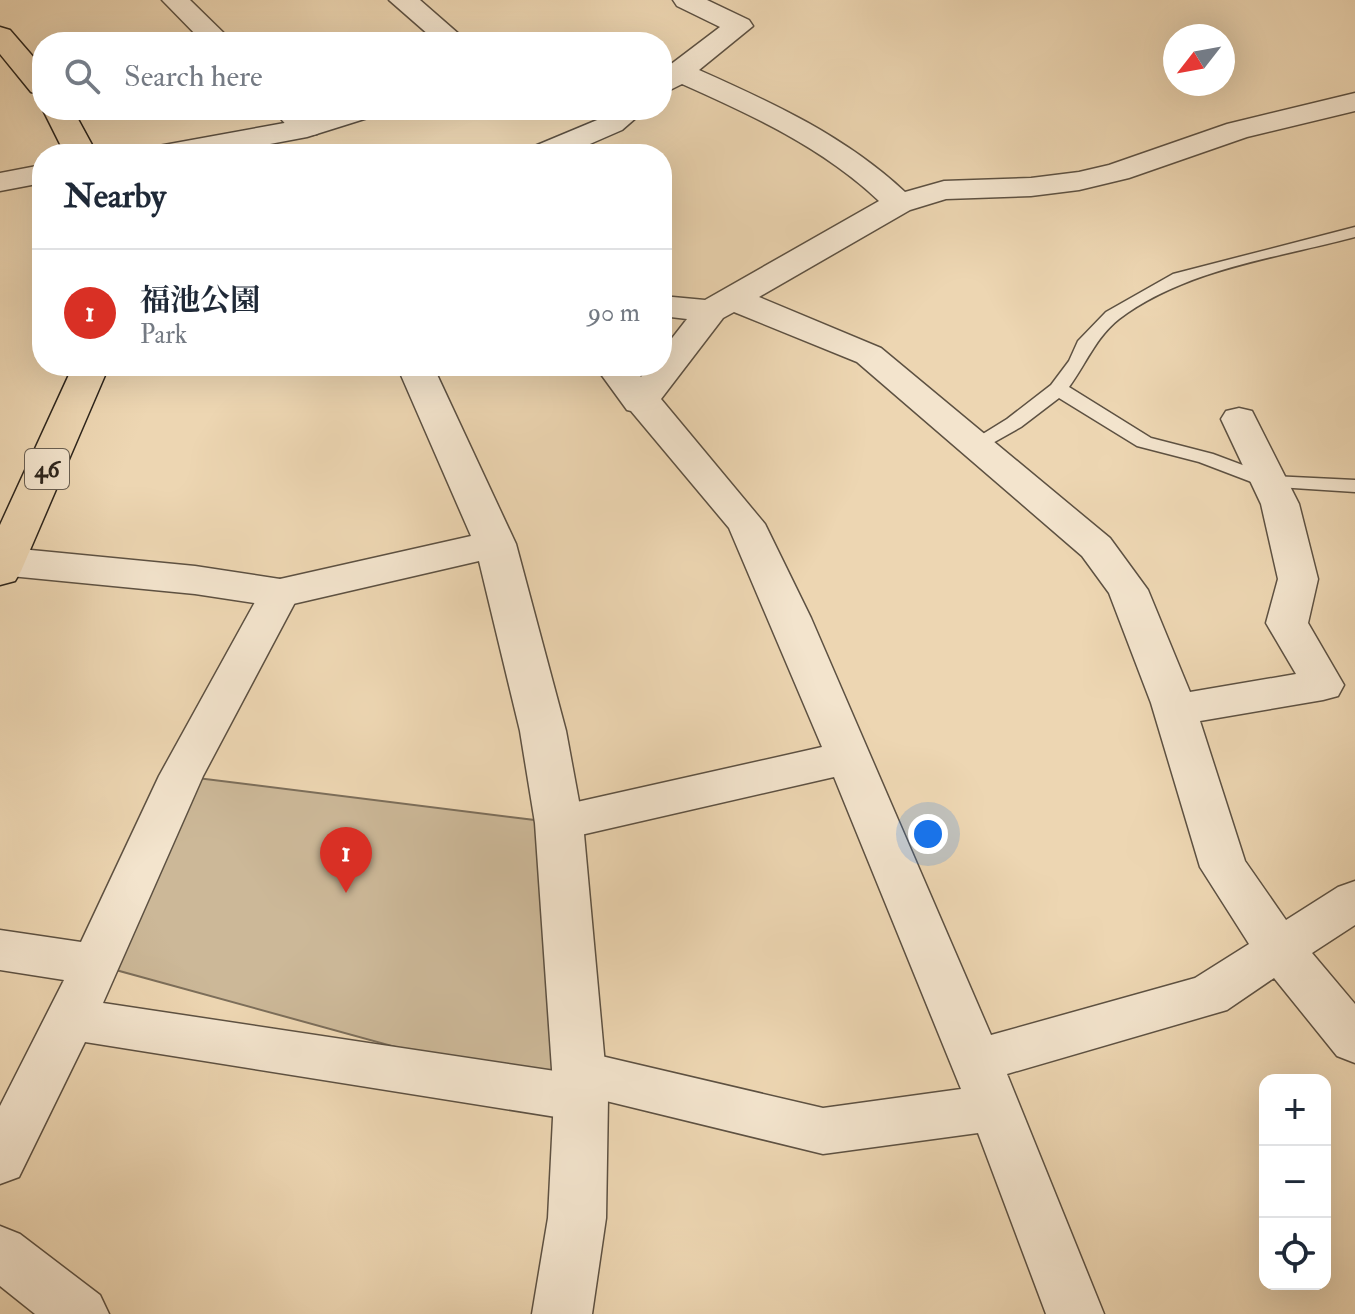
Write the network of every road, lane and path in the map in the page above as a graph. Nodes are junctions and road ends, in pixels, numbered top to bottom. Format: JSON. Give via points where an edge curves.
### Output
{"nodes":[{"id":1,"x":175,"y":0,"type":"edge"},
{"id":2,"x":403,"y":0,"type":"edge"},
{"id":3,"x":686,"y":0,"type":"edge"},
{"id":4,"x":209,"y":32,"type":"edge"},
{"id":5,"x":442,"y":32,"type":"edge"},
{"id":6,"x":0,"y":36,"type":"edge"},
{"id":7,"x":32,"y":74,"type":"edge"},
{"id":8,"x":672,"y":78,"type":"edge"},
{"id":9,"x":672,"y":79,"type":"edge"},
{"id":10,"x":1355,"y":102,"type":"edge"},
{"id":11,"x":63,"y":120,"type":"edge"},
{"id":12,"x":335,"y":120,"type":"edge"},
{"id":13,"x":617,"y":120,"type":"edge"},
{"id":14,"x":305,"y":131,"type":"edge"},
{"id":15,"x":76,"y":144,"type":"edge"},
{"id":16,"x":225,"y":144,"type":"edge"},
{"id":17,"x":565,"y":144,"type":"edge"},
{"id":18,"x":32,"y":176,"type":"edge"},
{"id":19,"x":0,"y":182,"type":"edge"},
{"id":20,"x":899,"y":203,"type":"junction"},
{"id":21,"x":1355,"y":232,"type":"edge"},
{"id":22,"x":722,"y":305,"type":"junction"},
{"id":23,"x":672,"y":306,"type":"edge"},
{"id":24,"x":672,"y":364,"type":"edge"},
{"id":25,"x":87,"y":376,"type":"edge"},
{"id":26,"x":419,"y":376,"type":"edge"},
{"id":27,"x":620,"y":376,"type":"edge"},
{"id":28,"x":662,"y":376,"type":"edge"},
{"id":29,"x":1058,"y":389,"type":"junction"},
{"id":30,"x":640,"y":402,"type":"junction"},
{"id":31,"x":1239,"y":419,"type":"dead end"},
{"id":32,"x":975,"y":445,"type":"junction"},
{"id":33,"x":1269,"y":482,"type":"junction"},
{"id":34,"x":1355,"y":486,"type":"edge"},
{"id":35,"x":495,"y":544,"type":"junction"},
{"id":36,"x":2,"y":564,"type":"edge"},
{"id":37,"x":280,"y":593,"type":"junction"},
{"id":38,"x":1175,"y":710,"type":"junction"},
{"id":39,"x":849,"y":757,"type":"junction"},
{"id":40,"x":559,"y":823,"type":"junction"},
{"id":41,"x":1355,"y":900,"type":"edge"},
{"id":42,"x":1278,"y":947,"type":"junction"},
{"id":43,"x":0,"y":950,"type":"edge"},
{"id":44,"x":94,"y":964,"type":"junction"},
{"id":45,"x":71,"y":1019,"type":"junction"},
{"id":46,"x":1355,"y":1041,"type":"edge"},
{"id":47,"x":985,"y":1085,"type":"junction"},
{"id":48,"x":580,"y":1086,"type":"junction"},
{"id":49,"x":0,"y":1160,"type":"edge"},
{"id":50,"x":0,"y":1252,"type":"edge"},
{"id":51,"x":80,"y":1314,"type":"edge"},
{"id":52,"x":562,"y":1314,"type":"edge"},
{"id":53,"x":1075,"y":1314,"type":"edge"}],
"edges":[{"from":1,"to":4,"type":"street"},
{"from":2,"to":5,"type":"street"},
{"from":3,"to":8,"type":"street","via":[[739,26]]},
{"from":6,"to":7,"type":"main road"},
{"from":9,"to":20,"type":"street","via":[[827,144]]},
{"from":10,"to":20,"type":"street","via":[[1237,130],[1079,181],[944,190]]},
{"from":11,"to":15,"type":"main road"},
{"from":12,"to":14,"type":"street"},
{"from":13,"to":17,"type":"street"},
{"from":14,"to":16,"type":"street"},
{"from":18,"to":19,"type":"street"},
{"from":20,"to":22,"type":"street"},
{"from":21,"to":29,"type":"lane","via":[[1179,278],[1121,308],[1084,345]]},
{"from":22,"to":23,"type":"street"},
{"from":22,"to":24,"type":"street"},
{"from":22,"to":32,"type":"street","via":[[869,355]]},
{"from":25,"to":36,"type":"main road","number":"46"},
{"from":26,"to":35,"type":"street"},
{"from":27,"to":30,"type":"street"},
{"from":28,"to":30,"type":"street"},
{"from":29,"to":32,"type":"lane"},
{"from":29,"to":33,"type":"lane","via":[[1144,442]]},
{"from":30,"to":39,"type":"street","via":[[746,524]]},
{"from":31,"to":33,"type":"street"},
{"from":32,"to":38,"type":"street","via":[[1096,547],[1128,590]]},
{"from":33,"to":34,"type":"lane"},
{"from":33,"to":38,"type":"street","via":[[1280,504],[1298,579],[1287,623],[1323,685]]},
{"from":35,"to":37,"type":"street"},
{"from":35,"to":40,"type":"street","via":[[543,731]]},
{"from":36,"to":37,"type":"street","via":[[195,580]]},
{"from":37,"to":44,"type":"street","via":[[181,776]]},
{"from":38,"to":42,"type":"street","via":[[1223,867]]},
{"from":39,"to":40,"type":"street"},
{"from":39,"to":47,"type":"street"},
{"from":40,"to":48,"type":"street"},
{"from":41,"to":42,"type":"street"},
{"from":42,"to":46,"type":"street"},
{"from":42,"to":47,"type":"street","via":[[1209,995]]},
{"from":43,"to":44,"type":"street"},
{"from":44,"to":45,"type":"street"},
{"from":45,"to":48,"type":"street"},
{"from":45,"to":49,"type":"street"},
{"from":47,"to":48,"type":"street","via":[[823,1131]]},
{"from":47,"to":53,"type":"street"},
{"from":48,"to":52,"type":"street","via":[[577,1218]]},
{"from":50,"to":51,"type":"street"}]}
